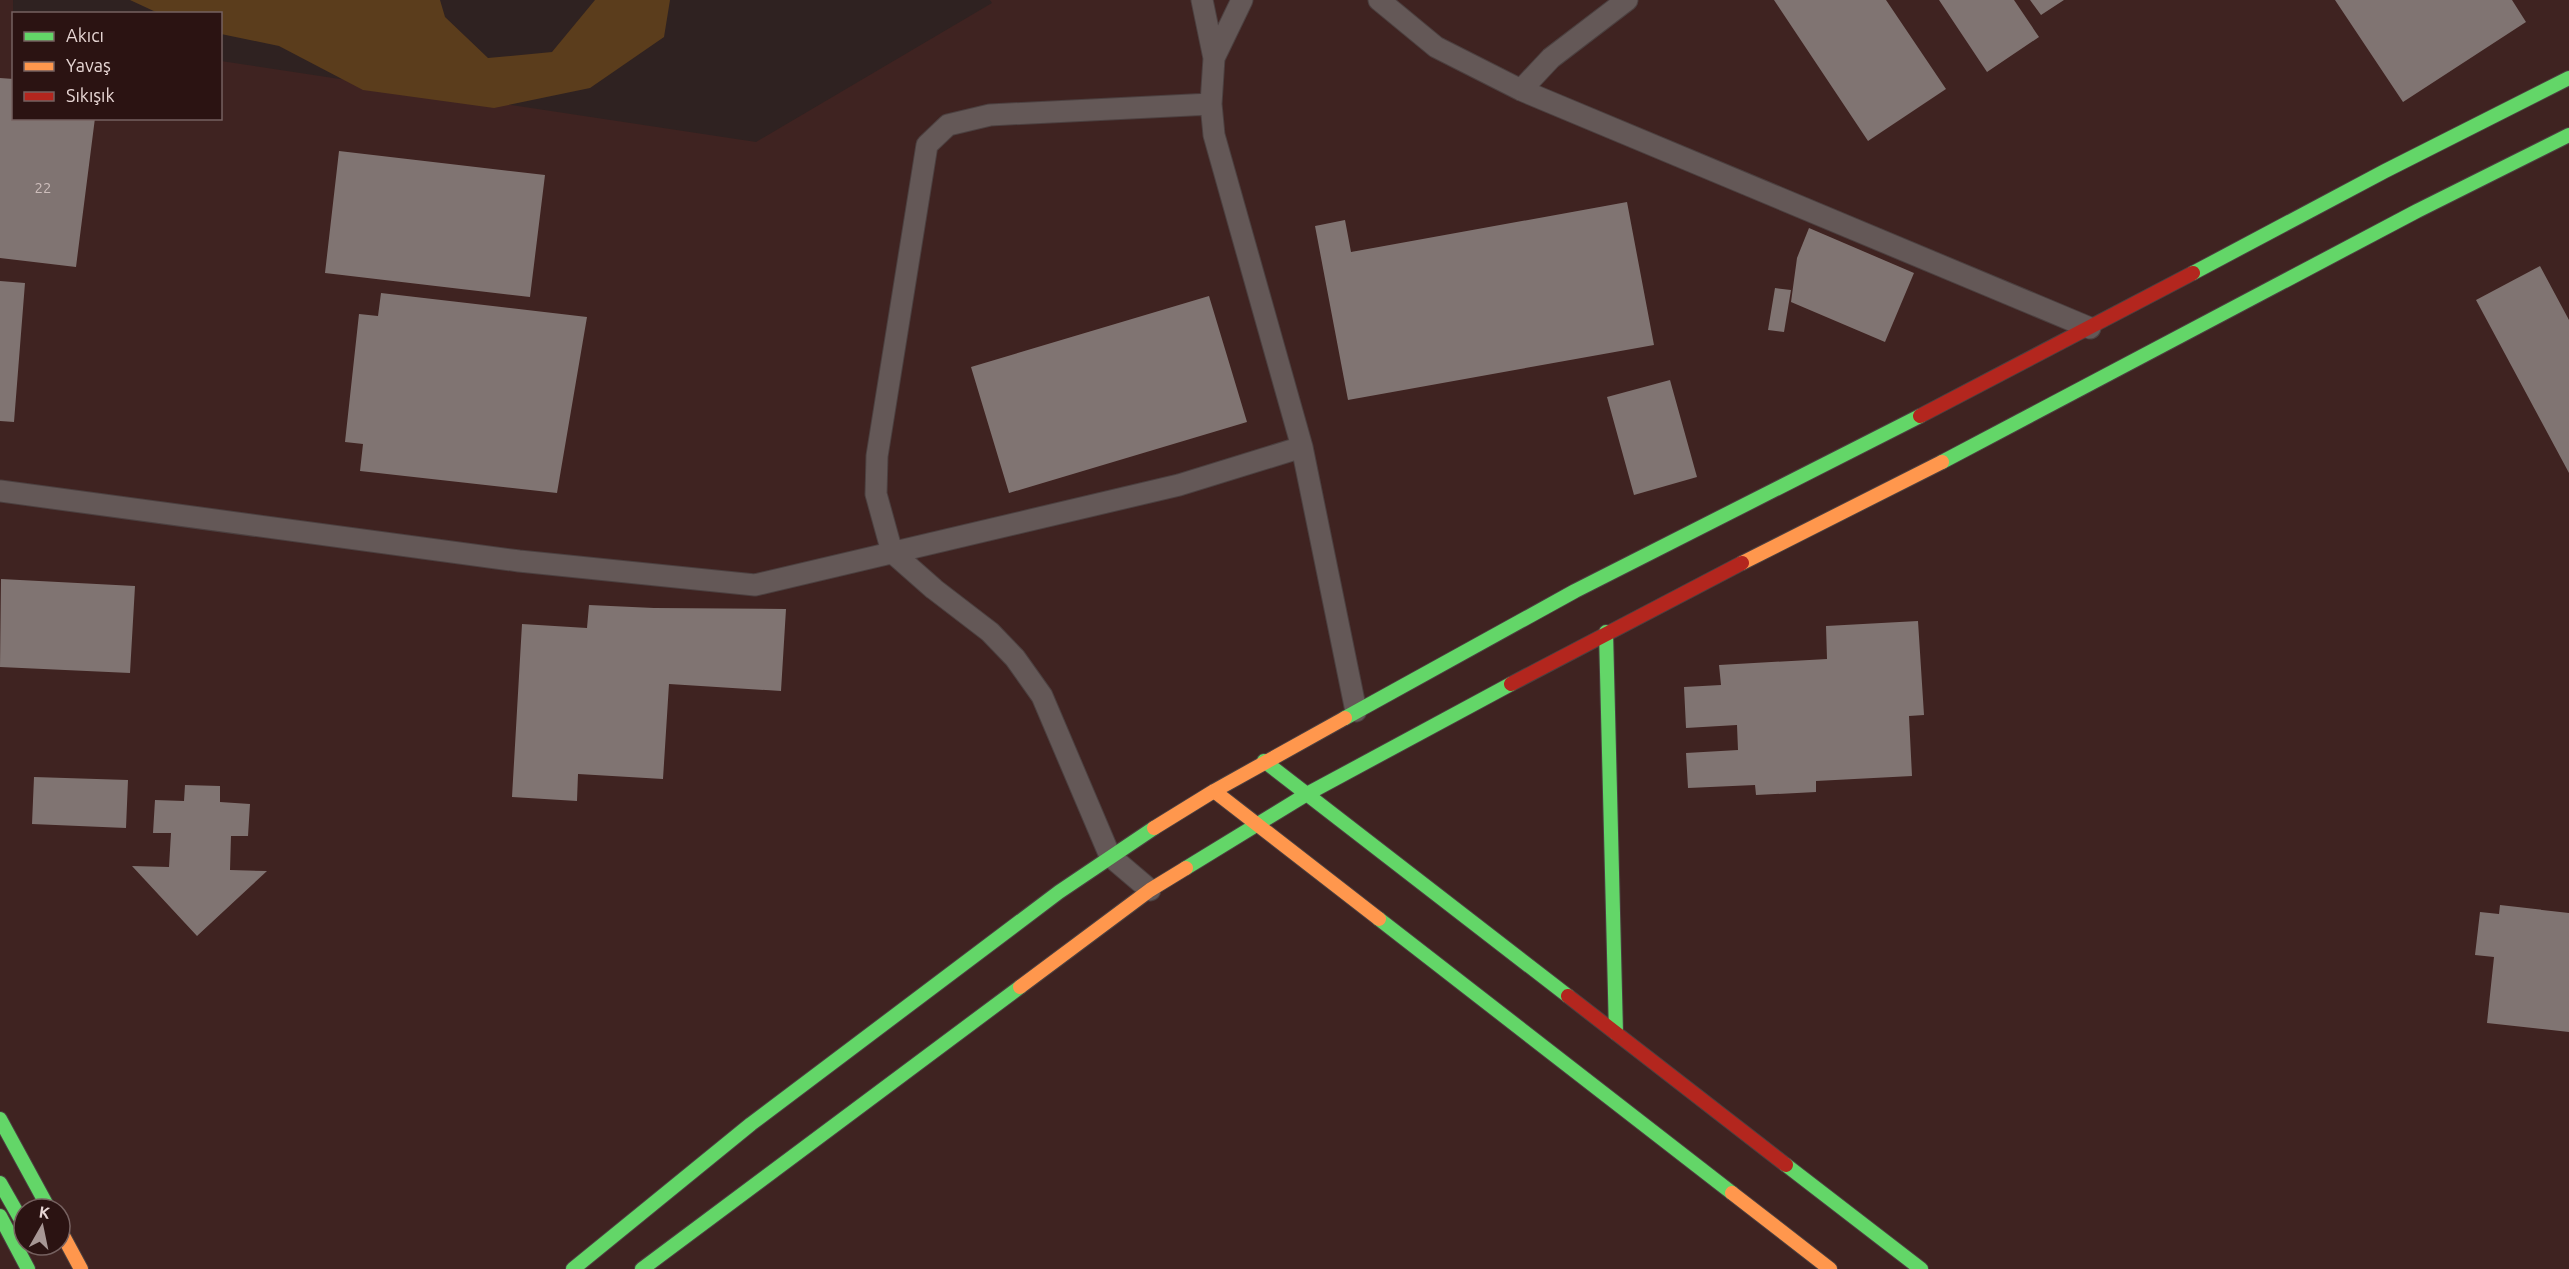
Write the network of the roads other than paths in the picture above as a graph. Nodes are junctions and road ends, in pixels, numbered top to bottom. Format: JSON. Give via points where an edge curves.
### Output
{"nodes":[{"id":1,"x":1202,"y":0,"type":"edge"},
{"id":2,"x":1242,"y":0,"type":"edge"},
{"id":3,"x":1379,"y":0,"type":"edge"},
{"id":4,"x":1628,"y":0,"type":"edge"},
{"id":5,"x":1214,"y":58,"type":"junction"},
{"id":6,"x":2569,"y":78,"type":"edge"},
{"id":7,"x":1521,"y":90,"type":"junction"},
{"id":8,"x":1211,"y":104,"type":"junction"},
{"id":9,"x":2569,"y":135,"type":"edge"},
{"id":10,"x":2090,"y":328,"type":"junction"},
{"id":11,"x":1302,"y":447,"type":"junction"},
{"id":12,"x":0,"y":491,"type":"edge"},
{"id":13,"x":892,"y":552,"type":"junction"},
{"id":14,"x":1606,"y":632,"type":"junction"},
{"id":15,"x":1356,"y":711,"type":"junction"},
{"id":16,"x":1264,"y":761,"type":"junction"},
{"id":17,"x":1214,"y":791,"type":"junction"},
{"id":18,"x":1307,"y":794,"type":"junction"},
{"id":19,"x":1258,"y":825,"type":"junction"},
{"id":20,"x":1110,"y":856,"type":"junction"},
{"id":21,"x":1150,"y":890,"type":"junction"},
{"id":22,"x":1616,"y":1033,"type":"junction"},
{"id":23,"x":0,"y":1119,"type":"edge"},
{"id":24,"x":0,"y":1183,"type":"edge"},
{"id":25,"x":42,"y":1197,"type":"edge"},
{"id":26,"x":12,"y":1204,"type":"edge"},
{"id":27,"x":0,"y":1216,"type":"edge"},
{"id":28,"x":72,"y":1252,"type":"edge"},
{"id":29,"x":28,"y":1269,"type":"edge"},
{"id":30,"x":81,"y":1269,"type":"edge"},
{"id":31,"x":573,"y":1269,"type":"edge"},
{"id":32,"x":642,"y":1269,"type":"edge"},
{"id":33,"x":1830,"y":1269,"type":"edge"},
{"id":34,"x":1921,"y":1269,"type":"edge"}],
"edges":[{"from":1,"to":5,"type":"street"},
{"from":2,"to":5,"type":"street"},
{"from":3,"to":7,"type":"street","via":[[1436,47]]},
{"from":4,"to":7,"type":"street","via":[[1551,58]]},
{"from":5,"to":8,"type":"street"},
{"from":6,"to":10,"type":"main road"},
{"from":7,"to":10,"type":"street"},
{"from":8,"to":11,"type":"street","via":[[1214,135]]},
{"from":8,"to":13,"type":"street","via":[[990,115],[948,125],[927,145],[877,456],[876,494]]},
{"from":9,"to":14,"type":"main road","via":[[2033,416]]},
{"from":10,"to":15,"type":"main road","via":[[1575,591]]},
{"from":11,"to":13,"type":"street","via":[[1179,485]]},
{"from":11,"to":15,"type":"street"},
{"from":12,"to":13,"type":"street","via":[[519,561],[755,585]]},
{"from":13,"to":20,"type":"street","via":[[990,632],[1015,658],[1042,696]]},
{"from":14,"to":18,"type":"main road"},
{"from":14,"to":22,"type":"main road"},
{"from":15,"to":16,"type":"main road"},
{"from":16,"to":17,"type":"main road"},
{"from":16,"to":18,"type":"main road"},
{"from":17,"to":19,"type":"main road"},
{"from":17,"to":20,"type":"main road"},
{"from":18,"to":19,"type":"main road"},
{"from":18,"to":22,"type":"main road"},
{"from":19,"to":21,"type":"main road"},
{"from":19,"to":33,"type":"main road"},
{"from":20,"to":21,"type":"street"},
{"from":20,"to":31,"type":"main road","via":[[751,1124]]},
{"from":21,"to":32,"type":"main road"},
{"from":22,"to":34,"type":"main road"},
{"from":23,"to":25,"type":"main road"},
{"from":24,"to":26,"type":"main road"},
{"from":27,"to":29,"type":"main road"},
{"from":28,"to":30,"type":"main road"}]}
